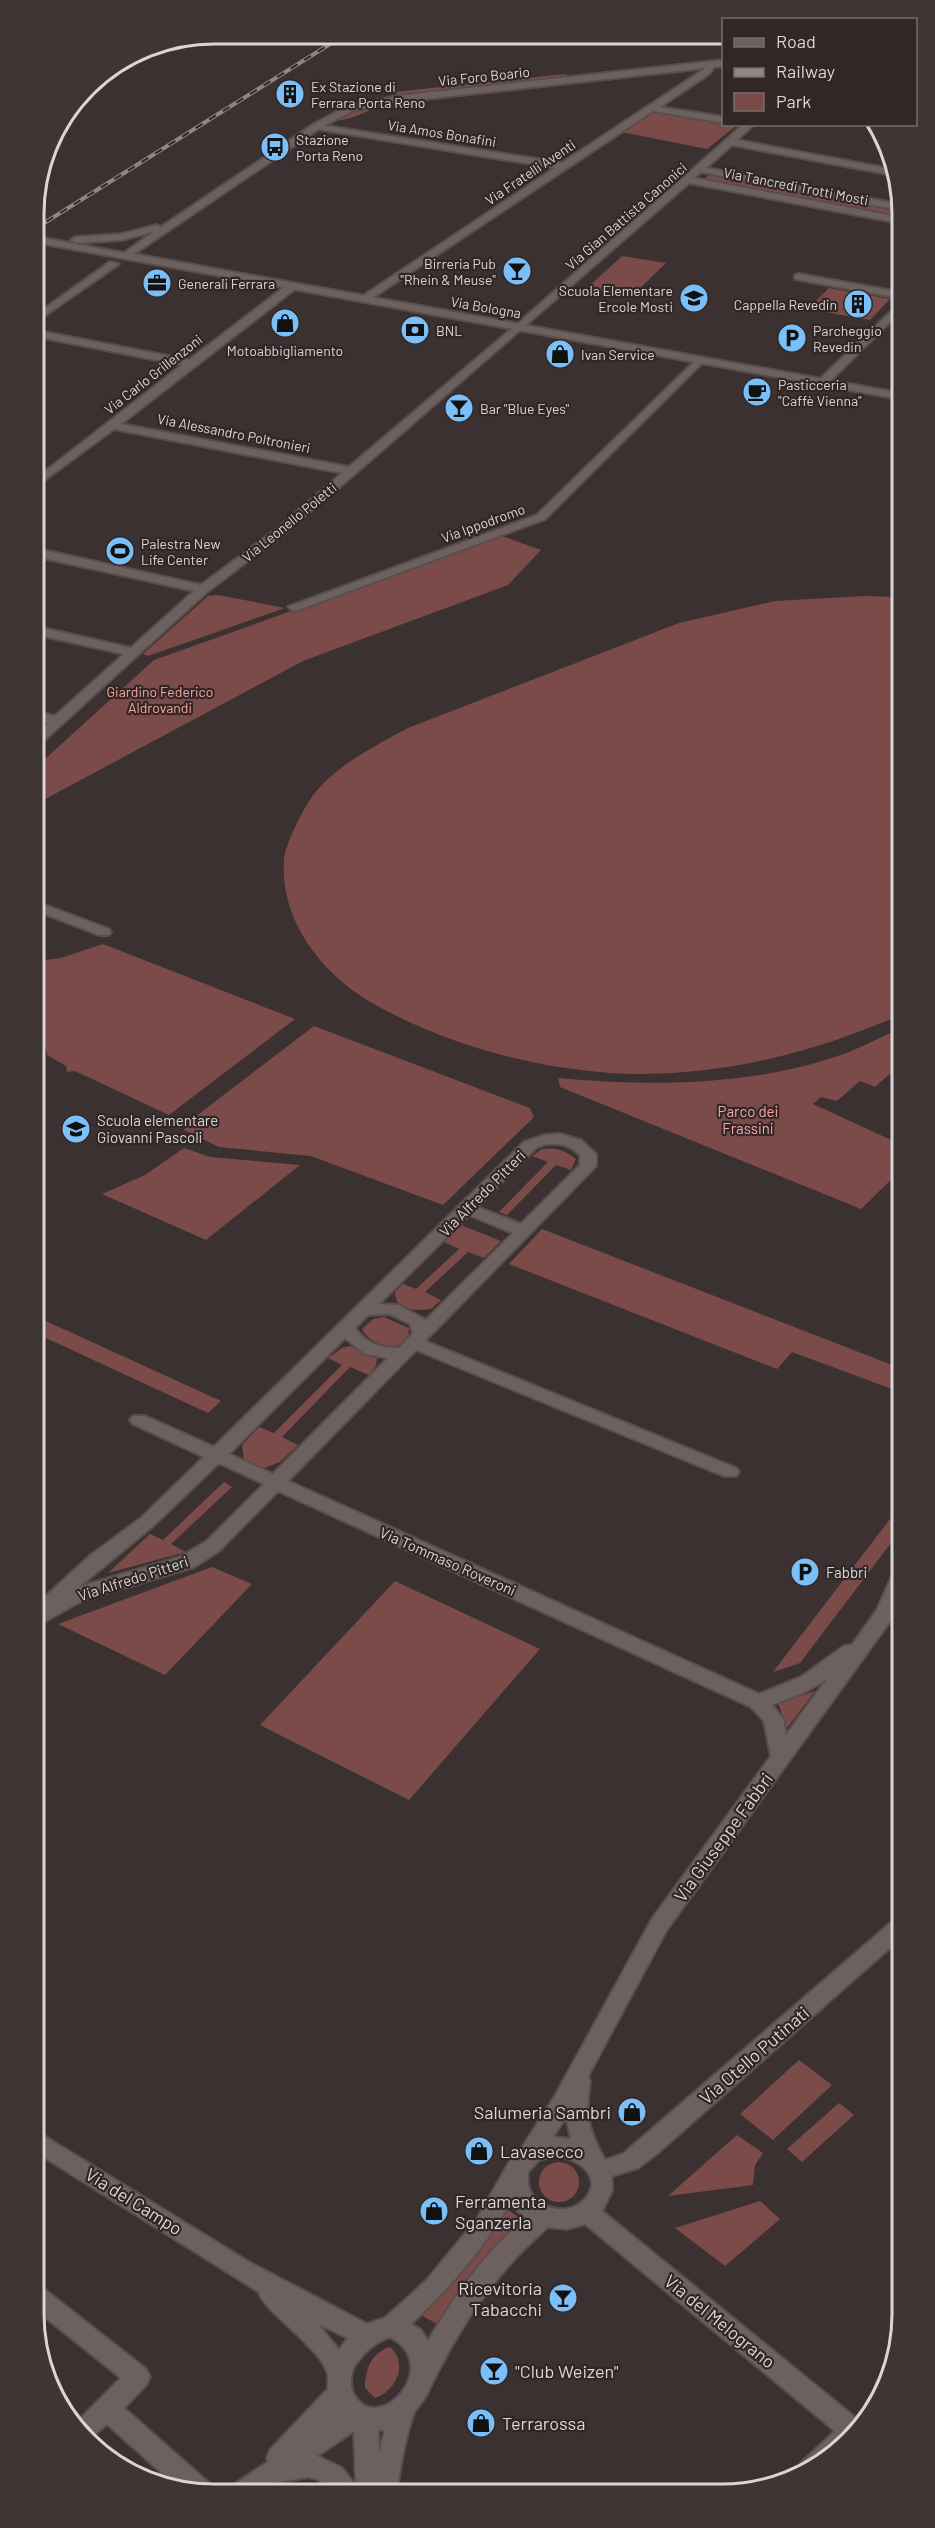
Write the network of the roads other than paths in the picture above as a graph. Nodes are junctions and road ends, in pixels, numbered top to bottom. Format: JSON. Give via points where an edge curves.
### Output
{"nodes":[{"id":1,"x":722,"y":63,"type":"edge"},
{"id":2,"x":711,"y":64,"type":"junction"},
{"id":3,"x":651,"y":108,"type":"junction"},
{"id":4,"x":722,"y":120,"type":"edge"},
{"id":5,"x":317,"y":126,"type":"junction"},
{"id":6,"x":749,"y":126,"type":"edge"},
{"id":7,"x":730,"y":142,"type":"junction"},
{"id":8,"x":563,"y":166,"type":"junction"},
{"id":9,"x":699,"y":169,"type":"junction"},
{"id":10,"x":885,"y":171,"type":"edge"},
{"id":11,"x":688,"y":180,"type":"junction"},
{"id":12,"x":891,"y":206,"type":"edge"},
{"id":13,"x":892,"y":219,"type":"edge"},
{"id":14,"x":175,"y":222,"type":"junction"},
{"id":15,"x":145,"y":233,"type":"junction"},
{"id":16,"x":44,"y":239,"type":"edge"},
{"id":17,"x":44,"y":241,"type":"edge"},
{"id":18,"x":124,"y":257,"type":"junction"},
{"id":19,"x":114,"y":264,"type":"dead end"},
{"id":20,"x":172,"y":265,"type":"junction"},
{"id":21,"x":799,"y":277,"type":"dead end"},
{"id":22,"x":291,"y":287,"type":"junction"},
{"id":23,"x":892,"y":294,"type":"edge"},
{"id":24,"x":362,"y":300,"type":"junction"},
{"id":25,"x":44,"y":313,"type":"edge"},
{"id":26,"x":892,"y":314,"type":"edge"},
{"id":27,"x":519,"y":328,"type":"junction"},
{"id":28,"x":44,"y":335,"type":"edge"},
{"id":29,"x":698,"y":361,"type":"junction"},
{"id":30,"x":191,"y":364,"type":"junction"},
{"id":31,"x":823,"y":382,"type":"junction"},
{"id":32,"x":892,"y":395,"type":"edge"},
{"id":33,"x":111,"y":425,"type":"junction"},
{"id":34,"x":352,"y":471,"type":"junction"},
{"id":35,"x":44,"y":477,"type":"edge"},
{"id":36,"x":44,"y":554,"type":"edge"},
{"id":37,"x":203,"y":589,"type":"junction"},
{"id":38,"x":294,"y":607,"type":"dead end"},
{"id":39,"x":44,"y":632,"type":"edge"},
{"id":40,"x":133,"y":652,"type":"junction"},
{"id":41,"x":44,"y":718,"type":"edge"},
{"id":42,"x":57,"y":721,"type":"junction"},
{"id":43,"x":44,"y":733,"type":"edge"},
{"id":44,"x":44,"y":909,"type":"edge"},
{"id":45,"x":104,"y":932,"type":"dead end"},
{"id":46,"x":466,"y":1208,"type":"junction"},
{"id":47,"x":524,"y":1231,"type":"junction"},
{"id":48,"x":364,"y":1310,"type":"junction"},
{"id":49,"x":346,"y":1327,"type":"junction"},
{"id":50,"x":414,"y":1344,"type":"junction"},
{"id":51,"x":139,"y":1420,"type":"dead end"},
{"id":52,"x":217,"y":1455,"type":"junction"},
{"id":53,"x":730,"y":1472,"type":"dead end"},
{"id":54,"x":278,"y":1483,"type":"junction"},
{"id":55,"x":891,"y":1599,"type":"edge"},
{"id":56,"x":891,"y":1609,"type":"edge"},
{"id":57,"x":43,"y":1611,"type":"edge"},
{"id":58,"x":43,"y":1614,"type":"edge"},
{"id":59,"x":884,"y":1616,"type":"junction"},
{"id":60,"x":870,"y":1635,"type":"junction"},
{"id":61,"x":758,"y":1702,"type":"junction"},
{"id":62,"x":781,"y":1757,"type":"junction"},
{"id":63,"x":891,"y":1935,"type":"edge"},
{"id":64,"x":580,"y":2071,"type":"junction"},
{"id":65,"x":43,"y":2150,"type":"edge"},
{"id":66,"x":524,"y":2160,"type":"junction"},
{"id":67,"x":595,"y":2165,"type":"junction"},
{"id":68,"x":587,"y":2212,"type":"junction"},
{"id":69,"x":544,"y":2217,"type":"junction"},
{"id":70,"x":232,"y":2263,"type":"junction"},
{"id":71,"x":43,"y":2302,"type":"edge"},
{"id":72,"x":392,"y":2326,"type":"junction"},
{"id":73,"x":366,"y":2335,"type":"junction"},
{"id":74,"x":424,"y":2370,"type":"junction"},
{"id":75,"x":340,"y":2384,"type":"junction"},
{"id":76,"x":107,"y":2408,"type":"junction"},
{"id":77,"x":403,"y":2409,"type":"junction"},
{"id":78,"x":361,"y":2417,"type":"junction"},
{"id":79,"x":849,"y":2427,"type":"edge"},
{"id":80,"x":87,"y":2428,"type":"edge"},
{"id":81,"x":190,"y":2482,"type":"edge"},
{"id":82,"x":253,"y":2484,"type":"edge"},
{"id":83,"x":254,"y":2484,"type":"edge"},
{"id":84,"x":254,"y":2484,"type":"edge"},
{"id":85,"x":340,"y":2484,"type":"edge"},
{"id":86,"x":367,"y":2484,"type":"edge"},
{"id":87,"x":385,"y":2484,"type":"edge"}],
"edges":[{"from":1,"to":2,"type":"street","name":"Via Foro Boario"},
{"from":2,"to":3,"type":"street","name":"Via Fratelli Aventi","via":[[706,72]]},
{"from":2,"to":5,"type":"street","name":"Via Foro Boario","via":[[397,99],[349,109]]},
{"from":3,"to":4,"type":"street"},
{"from":3,"to":8,"type":"street","name":"Via Fratelli Aventi"},
{"from":5,"to":8,"type":"street","name":"Via Amos Bonafini"},
{"from":5,"to":14,"type":"street","name":"Via Foro Boario"},
{"from":6,"to":7,"type":"street","name":"Via Gian Battista Canonici"},
{"from":7,"to":9,"type":"street","name":"Via Gian Battista Canonici"},
{"from":7,"to":10,"type":"street"},
{"from":8,"to":24,"type":"street","name":"Via Fratelli Aventi"},
{"from":9,"to":11,"type":"street","name":"Via Gian Battista Canonici"},
{"from":9,"to":12,"type":"street","name":"Via Tancredi Trotti Mosti"},
{"from":11,"to":13,"type":"street","name":"Via Tancredi Trotti Mosti"},
{"from":11,"to":27,"type":"street","name":"Via Gian Battista Canonici"},
{"from":14,"to":15,"type":"street","name":"Via Foro Boario"},
{"from":14,"to":18,"type":"street","name":"Via Foro Boario"},
{"from":14,"to":20,"type":"street","name":"Via Foro Boario","via":[[157,245]]},
{"from":15,"to":16,"type":"street","name":"Via Foro Boario","via":[[99,240]]},
{"from":15,"to":18,"type":"street","name":"Via Foro Boario","via":[[121,247]]},
{"from":17,"to":18,"type":"street","name":"Via Bologna"},
{"from":18,"to":20,"type":"street","name":"Via Bologna"},
{"from":19,"to":25,"type":"street"},
{"from":20,"to":22,"type":"street","name":"Via Bologna"},
{"from":21,"to":23,"type":"street"},
{"from":22,"to":24,"type":"street","name":"Via Bologna"},
{"from":22,"to":30,"type":"street","name":"Via Carlo Grillenzoni"},
{"from":24,"to":27,"type":"street","name":"Via Bologna"},
{"from":26,"to":31,"type":"street"},
{"from":27,"to":29,"type":"street","name":"Via Bologna"},
{"from":27,"to":34,"type":"street","name":"Via Leonello Poletti"},
{"from":28,"to":30,"type":"street"},
{"from":29,"to":31,"type":"street","name":"Via Bologna"},
{"from":29,"to":38,"type":"street","name":"Via Ippodromo","via":[[541,517]]},
{"from":30,"to":33,"type":"street","name":"Via Carlo Grillenzoni"},
{"from":31,"to":32,"type":"street","name":"Via Bologna"},
{"from":33,"to":34,"type":"street","name":"Via Alessandro Poltronieri"},
{"from":33,"to":35,"type":"street","name":"Via Carlo Grillenzoni"},
{"from":34,"to":37,"type":"street","name":"Via Leonello Poletti"},
{"from":36,"to":37,"type":"street"},
{"from":37,"to":40,"type":"street","name":"Via Leonello Poletti"},
{"from":39,"to":40,"type":"street"},
{"from":40,"to":42,"type":"street","name":"Via Leonello Poletti"},
{"from":41,"to":42,"type":"street"},
{"from":42,"to":43,"type":"street","name":"Via Leonello Poletti"},
{"from":44,"to":45,"type":"street"},
{"from":46,"to":47,"type":"street"},
{"from":46,"to":47,"type":"street","name":"Via Alfredo Pitteri","via":[[530,1145],[553,1138],[576,1144],[588,1154],[588,1166]]},
{"from":46,"to":48,"type":"street","name":"Via Alfredo Pitteri"},
{"from":47,"to":50,"type":"street","name":"Via Alfredo Pitteri"},
{"from":48,"to":49,"type":"street","name":"Via Alfredo Pitteri"},
{"from":48,"to":50,"type":"street","via":[[392,1309],[418,1321]]},
{"from":49,"to":50,"type":"street","via":[[355,1342],[382,1354]]},
{"from":49,"to":52,"type":"street","name":"Via Alfredo Pitteri"},
{"from":50,"to":53,"type":"street"},
{"from":50,"to":54,"type":"street","name":"Via Alfredo Pitteri"},
{"from":51,"to":52,"type":"street","name":"Via Tommaso Roveroni"},
{"from":52,"to":54,"type":"street","name":"Via Tommaso Roveroni"},
{"from":52,"to":57,"type":"street","name":"Via Alfredo Pitteri","via":[[147,1522],[99,1559]]},
{"from":54,"to":58,"type":"street","name":"Via Alfredo Pitteri","via":[[202,1554],[171,1568],[76,1595]]},
{"from":54,"to":61,"type":"street","name":"Via Tommaso Roveroni"},
{"from":55,"to":59,"type":"street","name":"Via Giuseppe Fabbri"},
{"from":56,"to":59,"type":"street","name":"Via Giuseppe Fabbri"},
{"from":59,"to":60,"type":"street","name":"Via Giuseppe Fabbri"},
{"from":60,"to":61,"type":"street","via":[[816,1678],[795,1690]]},
{"from":60,"to":62,"type":"street","name":"Via Giuseppe Fabbri"},
{"from":61,"to":62,"type":"street","via":[[773,1719]]},
{"from":62,"to":64,"type":"street","name":"Via Giuseppe Fabbri","via":[[659,1926]]},
{"from":63,"to":67,"type":"street","name":"Via Otello Putinati","via":[[630,2161]]},
{"from":64,"to":66,"type":"street","name":"Via Giuseppe Fabbri"},
{"from":64,"to":67,"type":"street","name":"Via Giuseppe Fabbri","via":[[575,2106],[582,2139]]},
{"from":65,"to":70,"type":"street","name":"Via del Campo"},
{"from":66,"to":67,"type":"street","via":[[556,2145],[576,2148]]},
{"from":66,"to":69,"type":"street","via":[[515,2184],[520,2200]]},
{"from":66,"to":72,"type":"street","name":"Via Giuseppe Fabbri","via":[[462,2256]]},
{"from":67,"to":68,"type":"street","name":"Via Giuseppe Fabbri","via":[[601,2175],[602,2190]]},
{"from":68,"to":69,"type":"street","via":[[565,2220]]},
{"from":68,"to":79,"type":"street","name":"Via del Melograno"},
{"from":69,"to":74,"type":"street","via":[[489,2270],[442,2336]]},
{"from":70,"to":73,"type":"street","name":"Via del Campo"},
{"from":70,"to":75,"type":"street","name":"Via del Campo","via":[[305,2323],[327,2349]]},
{"from":71,"to":76,"type":"street","via":[[138,2377]]},
{"from":72,"to":73,"type":"street","name":"Via Giuseppe Fabbri"},
{"from":72,"to":74,"type":"street","via":[[413,2337],[423,2352]]},
{"from":73,"to":75,"type":"street","via":[[349,2353]]},
{"from":74,"to":77,"type":"street","via":[[420,2386]]},
{"from":75,"to":78,"type":"street","via":[[345,2405]]},
{"from":75,"to":82,"type":"street"},
{"from":76,"to":80,"type":"street"},
{"from":76,"to":81,"type":"street"},
{"from":77,"to":78,"type":"street","via":[[386,2419],[372,2421]]},
{"from":77,"to":87,"type":"street"},
{"from":78,"to":83,"type":"street"},
{"from":78,"to":86,"type":"street"},
{"from":84,"to":85,"type":"street","via":[[296,2465],[314,2465]]}]}
